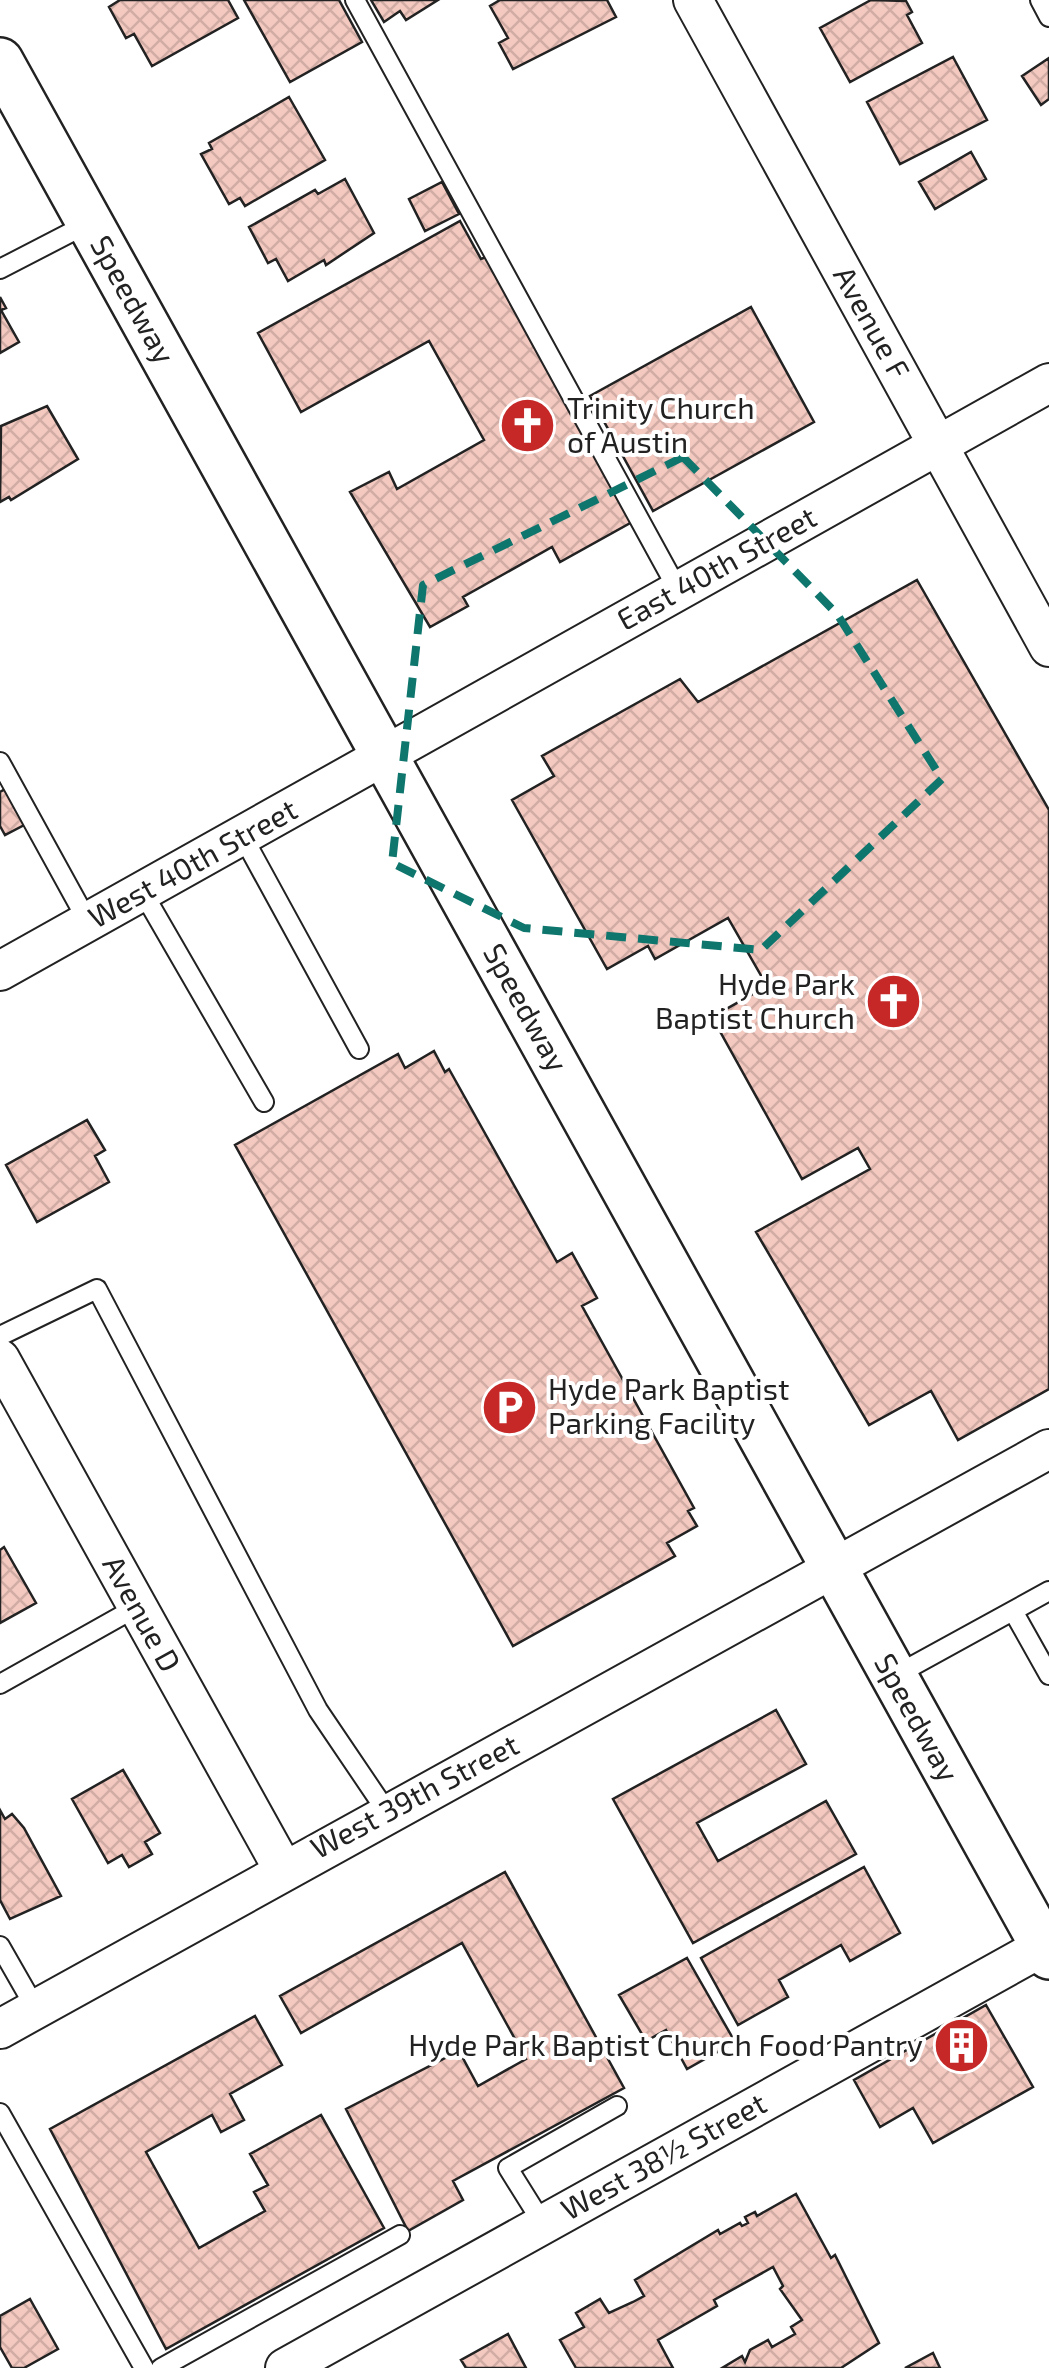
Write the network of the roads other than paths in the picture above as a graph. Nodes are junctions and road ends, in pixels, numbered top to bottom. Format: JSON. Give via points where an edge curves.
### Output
{"nodes":[{"id":1,"x":355,"y":0,"type":"edge"},
{"id":2,"x":693,"y":0,"type":"edge"},
{"id":3,"x":1040,"y":0,"type":"edge"},
{"id":4,"x":1049,"y":17,"type":"edge"},
{"id":5,"x":0,"y":61,"type":"edge"},
{"id":6,"x":89,"y":222,"type":"junction"},
{"id":7,"x":0,"y":268,"type":"edge"},
{"id":8,"x":1049,"y":383,"type":"edge"},
{"id":9,"x":938,"y":445,"type":"junction"},
{"id":10,"x":678,"y":590,"type":"junction"},
{"id":11,"x":1049,"y":647,"type":"edge"},
{"id":12,"x":388,"y":758,"type":"junction"},
{"id":13,"x":0,"y":762,"type":"edge"},
{"id":14,"x":243,"y":836,"type":"junction"},
{"id":15,"x":142,"y":892,"type":"junction"},
{"id":16,"x":88,"y":922,"type":"junction"},
{"id":17,"x":0,"y":971,"type":"edge"},
{"id":18,"x":359,"y":1049,"type":"dead end"},
{"id":19,"x":264,"y":1102,"type":"dead end"},
{"id":20,"x":0,"y":1336,"type":"edge"},
{"id":21,"x":0,"y":1359,"type":"edge"},
{"id":22,"x":1049,"y":1449,"type":"edge"},
{"id":23,"x":834,"y":1572,"type":"junction"},
{"id":24,"x":1049,"y":1592,"type":"edge"},
{"id":25,"x":137,"y":1607,"type":"junction"},
{"id":26,"x":1012,"y":1611,"type":"junction"},
{"id":27,"x":1049,"y":1674,"type":"edge"},
{"id":28,"x":893,"y":1677,"type":"junction"},
{"id":29,"x":0,"y":1684,"type":"edge"},
{"id":30,"x":387,"y":1812,"type":"junction"},
{"id":31,"x":283,"y":1869,"type":"junction"},
{"id":32,"x":0,"y":1946,"type":"edge"},
{"id":33,"x":1046,"y":1951,"type":"edge"},
{"id":34,"x":36,"y":2009,"type":"junction"},
{"id":35,"x":0,"y":2029,"type":"edge"},
{"id":36,"x":618,"y":2106,"type":"dead end"},
{"id":37,"x":0,"y":2114,"type":"edge"},
{"id":38,"x":543,"y":2224,"type":"junction"},
{"id":39,"x":400,"y":2235,"type":"dead end"},
{"id":40,"x":144,"y":2368,"type":"edge"},
{"id":41,"x":160,"y":2368,"type":"edge"},
{"id":42,"x":285,"y":2368,"type":"edge"}],
"edges":[{"from":1,"to":10,"type":"lane"},
{"from":2,"to":9,"type":"street","name":"Avenue F"},
{"from":3,"to":4,"type":"lane"},
{"from":5,"to":6,"type":"street","name":"Speedway"},
{"from":6,"to":7,"type":"lane"},
{"from":6,"to":12,"type":"street","name":"Speedway"},
{"from":8,"to":9,"type":"street","name":"East 40th Street"},
{"from":9,"to":10,"type":"street","name":"East 40th Street"},
{"from":9,"to":11,"type":"street","name":"Avenue F"},
{"from":10,"to":12,"type":"street","name":"East 40th Street"},
{"from":12,"to":14,"type":"street","name":"West 40th Street"},
{"from":12,"to":23,"type":"street","name":"Speedway"},
{"from":13,"to":16,"type":"lane"},
{"from":14,"to":15,"type":"street","name":"West 40th Street"},
{"from":14,"to":18,"type":"lane"},
{"from":15,"to":16,"type":"street","name":"West 40th Street"},
{"from":15,"to":19,"type":"lane"},
{"from":16,"to":17,"type":"street","name":"West 40th Street"},
{"from":20,"to":30,"type":"lane","via":[[97,1289],[318,1710]]},
{"from":21,"to":25,"type":"street","name":"Avenue D"},
{"from":22,"to":23,"type":"street","name":"West 39th Street"},
{"from":23,"to":28,"type":"street","name":"Speedway"},
{"from":23,"to":30,"type":"street","name":"West 39th Street"},
{"from":24,"to":26,"type":"lane"},
{"from":25,"to":29,"type":"lane"},
{"from":25,"to":31,"type":"street","name":"Avenue D"},
{"from":26,"to":27,"type":"lane"},
{"from":26,"to":28,"type":"lane"},
{"from":28,"to":33,"type":"street","name":"Speedway"},
{"from":30,"to":31,"type":"street","name":"West 39th Street"},
{"from":31,"to":34,"type":"street","name":"West 39th Street"},
{"from":32,"to":34,"type":"lane"},
{"from":33,"to":38,"type":"street","name":"West 38½ Street"},
{"from":34,"to":35,"type":"street","name":"West 39th Street"},
{"from":36,"to":38,"type":"lane","via":[[508,2168]]},
{"from":37,"to":40,"type":"lane"},
{"from":38,"to":42,"type":"street","name":"West 38½ Street"},
{"from":39,"to":41,"type":"lane"}]}
